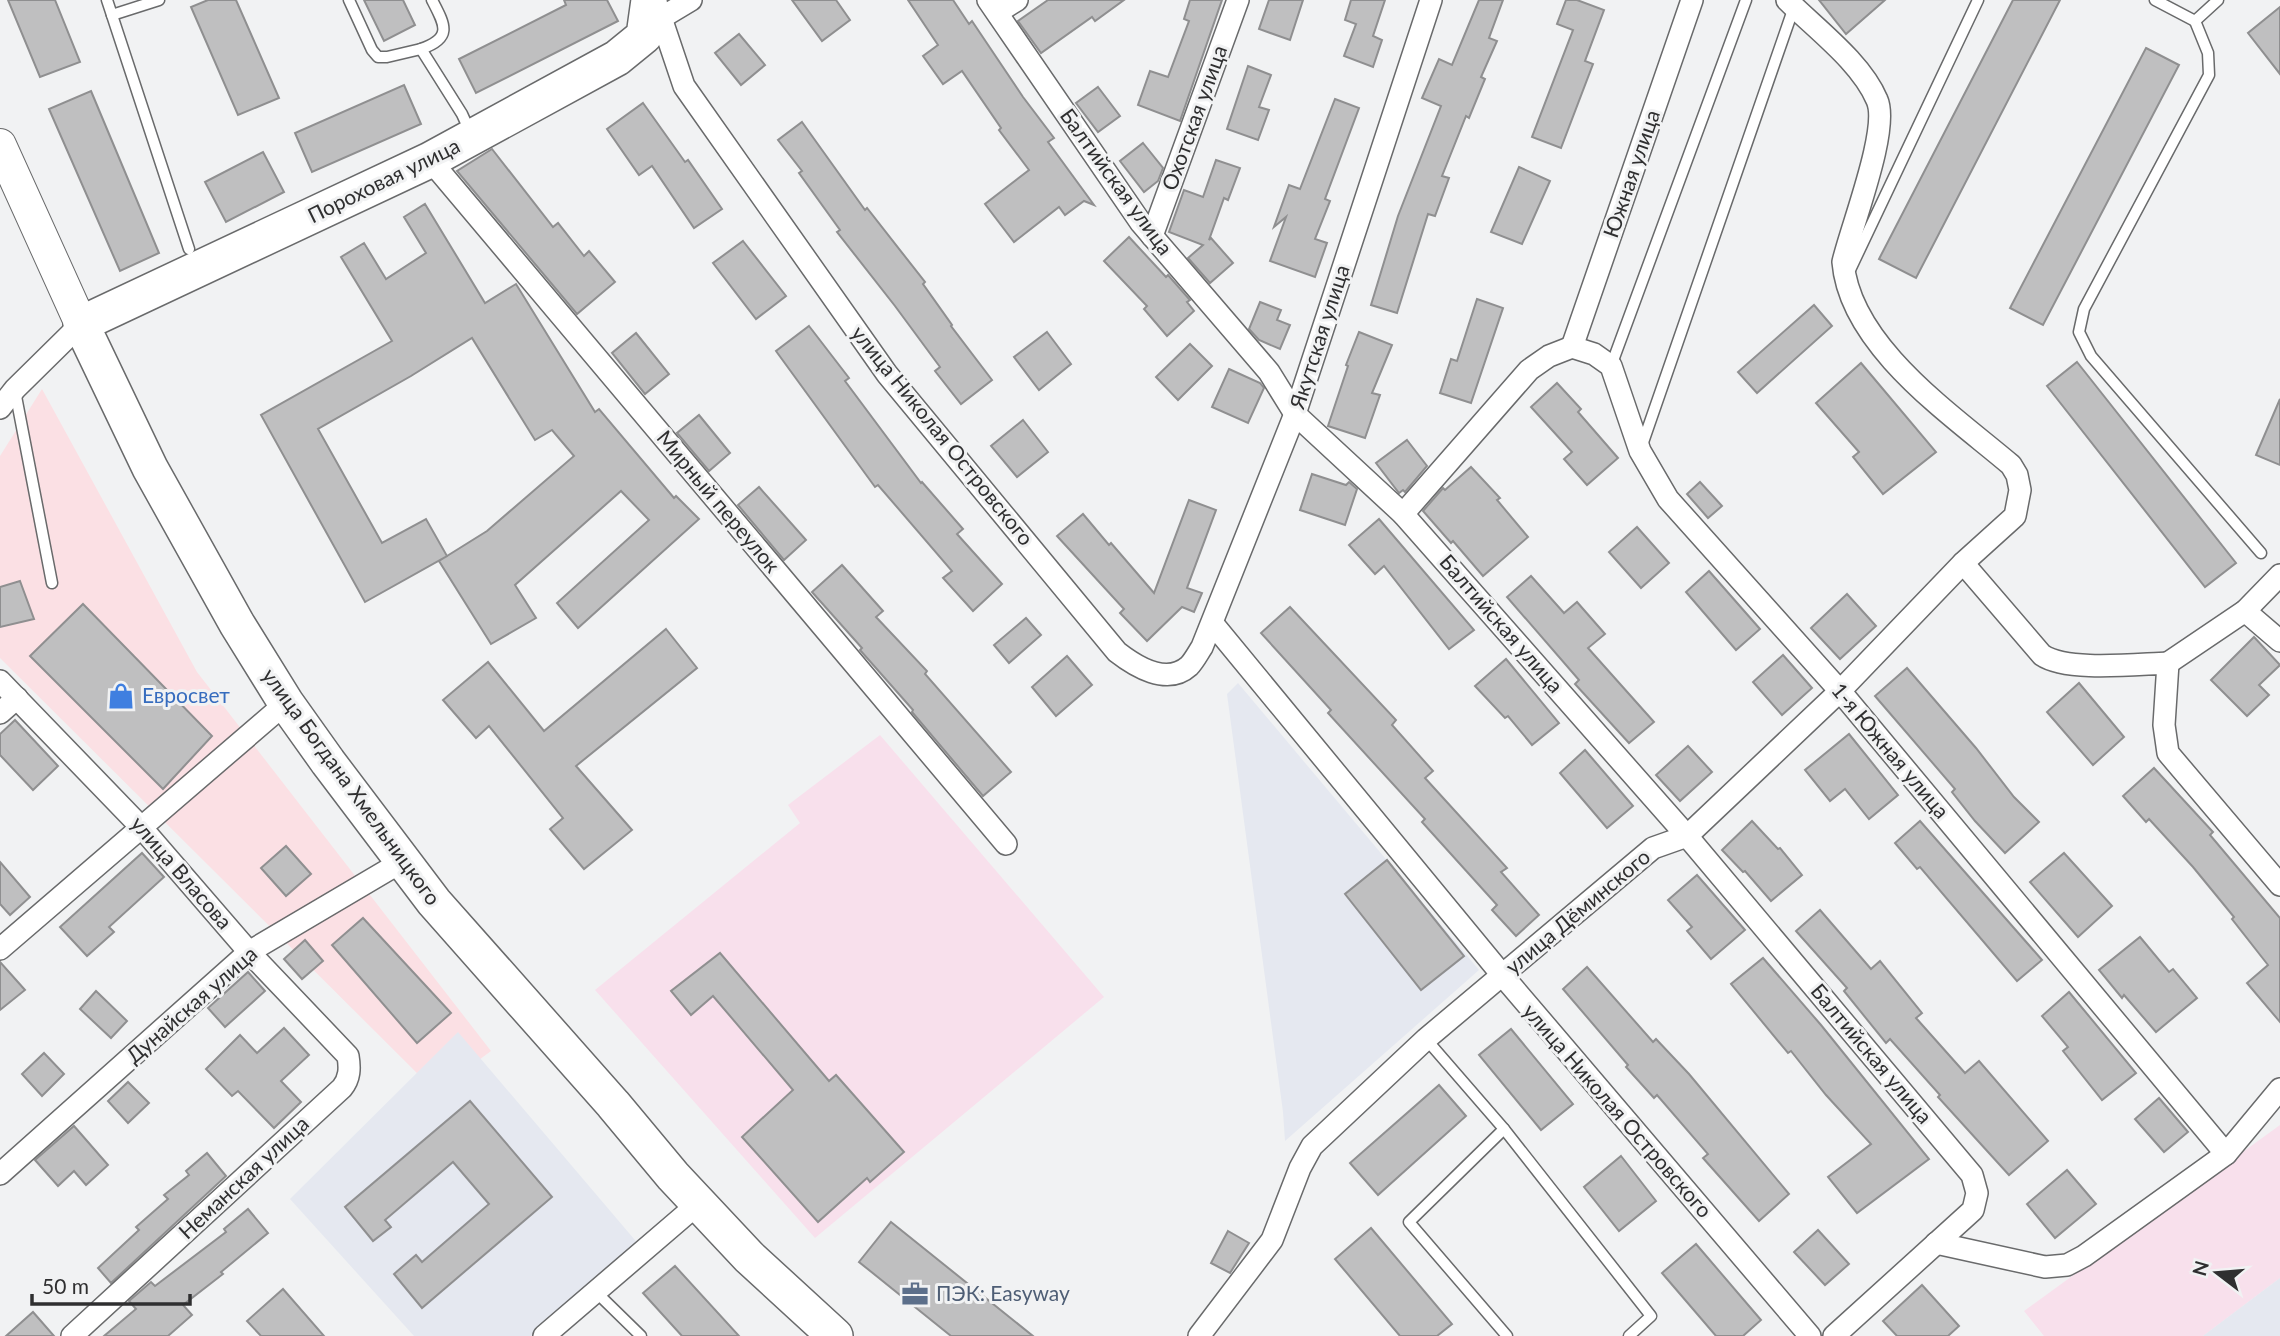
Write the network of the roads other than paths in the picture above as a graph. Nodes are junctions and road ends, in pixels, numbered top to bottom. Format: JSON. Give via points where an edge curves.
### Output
{"nodes":[{"id":1,"x":107,"y":0,"type":"edge"},
{"id":2,"x":159,"y":0,"type":"edge"},
{"id":3,"x":349,"y":0,"type":"edge"},
{"id":4,"x":432,"y":0,"type":"edge"},
{"id":5,"x":691,"y":0,"type":"edge"},
{"id":6,"x":1017,"y":0,"type":"edge"},
{"id":7,"x":1238,"y":0,"type":"edge"},
{"id":8,"x":1432,"y":0,"type":"edge"},
{"id":9,"x":1692,"y":0,"type":"edge"},
{"id":10,"x":1746,"y":0,"type":"edge"},
{"id":11,"x":1978,"y":0,"type":"edge"},
{"id":12,"x":2155,"y":0,"type":"edge"},
{"id":13,"x":2218,"y":0,"type":"edge"},
{"id":14,"x":1790,"y":3,"type":"edge"},
{"id":15,"x":655,"y":6,"type":"edge"},
{"id":16,"x":993,"y":6,"type":"edge"},
{"id":17,"x":112,"y":15,"type":"junction"},
{"id":18,"x":2195,"y":21,"type":"junction"},
{"id":19,"x":421,"y":49,"type":"junction"},
{"id":20,"x":472,"y":138,"type":"junction"},
{"id":21,"x":0,"y":145,"type":"edge"},
{"id":22,"x":430,"y":160,"type":"junction"},
{"id":23,"x":1152,"y":236,"type":"junction"},
{"id":24,"x":189,"y":249,"type":"dead end"},
{"id":25,"x":1845,"y":281,"type":"junction"},
{"id":26,"x":81,"y":324,"type":"junction"},
{"id":27,"x":1572,"y":347,"type":"junction"},
{"id":28,"x":1611,"y":366,"type":"junction"},
{"id":29,"x":15,"y":389,"type":"junction"},
{"id":30,"x":0,"y":408,"type":"edge"},
{"id":31,"x":1295,"y":414,"type":"junction"},
{"id":32,"x":1640,"y":451,"type":"junction"},
{"id":33,"x":1404,"y":514,"type":"junction"},
{"id":34,"x":2262,"y":553,"type":"dead end"},
{"id":35,"x":1964,"y":563,"type":"junction"},
{"id":36,"x":2280,"y":575,"type":"edge"},
{"id":37,"x":52,"y":583,"type":"dead end"},
{"id":38,"x":2245,"y":611,"type":"junction"},
{"id":39,"x":1213,"y":624,"type":"junction"},
{"id":40,"x":2280,"y":641,"type":"edge"},
{"id":41,"x":2168,"y":663,"type":"junction"},
{"id":42,"x":1189,"y":666,"type":"joint"},
{"id":43,"x":0,"y":681,"type":"edge"},
{"id":44,"x":1840,"y":691,"type":"junction"},
{"id":45,"x":17,"y":698,"type":"junction"},
{"id":46,"x":286,"y":703,"type":"junction"},
{"id":47,"x":0,"y":713,"type":"edge"},
{"id":48,"x":141,"y":827,"type":"junction"},
{"id":49,"x":1687,"y":836,"type":"junction"},
{"id":50,"x":1006,"y":844,"type":"dead end"},
{"id":51,"x":403,"y":861,"type":"junction"},
{"id":52,"x":2280,"y":884,"type":"edge"},
{"id":53,"x":0,"y":949,"type":"edge"},
{"id":54,"x":249,"y":951,"type":"junction"},
{"id":55,"x":1503,"y":976,"type":"junction"},
{"id":56,"x":1426,"y":1039,"type":"junction"},
{"id":57,"x":349,"y":1072,"type":"joint"},
{"id":58,"x":2280,"y":1089,"type":"edge"},
{"id":59,"x":1504,"y":1129,"type":"junction"},
{"id":60,"x":2226,"y":1154,"type":"junction"},
{"id":61,"x":0,"y":1174,"type":"edge"},
{"id":62,"x":699,"y":1203,"type":"junction"},
{"id":63,"x":1936,"y":1243,"type":"junction"},
{"id":64,"x":596,"y":1292,"type":"junction"},
{"id":65,"x":72,"y":1336,"type":"edge"},
{"id":66,"x":544,"y":1336,"type":"edge"},
{"id":67,"x":641,"y":1336,"type":"edge"},
{"id":68,"x":835,"y":1336,"type":"edge"},
{"id":69,"x":1199,"y":1336,"type":"edge"},
{"id":70,"x":1507,"y":1336,"type":"edge"},
{"id":71,"x":1629,"y":1336,"type":"edge"},
{"id":72,"x":1810,"y":1336,"type":"edge"},
{"id":73,"x":1833,"y":1336,"type":"edge"}],
"edges":[{"from":1,"to":17,"type":"lane"},
{"from":2,"to":17,"type":"lane"},
{"from":3,"to":19,"type":"lane","via":[[378,57]]},
{"from":4,"to":19,"type":"lane","via":[[444,30],[436,44]]},
{"from":5,"to":15,"type":"street"},
{"from":6,"to":16,"type":"street"},
{"from":7,"to":23,"type":"street","name":"Охотская улица"},
{"from":8,"to":31,"type":"street","name":"Якутская улица"},
{"from":9,"to":27,"type":"street","name":"Южная улица"},
{"from":10,"to":28,"type":"lane"},
{"from":11,"to":25,"type":"lane"},
{"from":12,"to":18,"type":"lane"},
{"from":13,"to":18,"type":"lane"},
{"from":14,"to":25,"type":"street","via":[[1851,62],[1878,102],[1877,142],[1847,243]]},
{"from":14,"to":32,"type":"lane"},
{"from":15,"to":20,"type":"main road","name":"Пороховая улица","via":[[644,36],[617,58]]},
{"from":15,"to":42,"type":"street","name":"улица Николая Островского","via":[[684,86],[887,374],[1117,652],[1153,672],[1171,674]]},
{"from":16,"to":23,"type":"street","name":"Балтийская улица"},
{"from":17,"to":24,"type":"lane"},
{"from":18,"to":34,"type":"lane","via":[[2208,53],[2209,75],[2084,309],[2079,332],[2091,356]]},
{"from":19,"to":20,"type":"lane"},
{"from":20,"to":22,"type":"main road","name":"Пороховая улица"},
{"from":21,"to":26,"type":"main road","name":"улица Богдана Хмельницкого"},
{"from":22,"to":26,"type":"main road","name":"Пороховая улица"},
{"from":22,"to":50,"type":"street","name":"Мирный переулок"},
{"from":23,"to":31,"type":"street","name":"Балтийская улица","via":[[1269,372]]},
{"from":25,"to":35,"type":"street","name":"улица Дёминского","via":[[1858,314],[1888,357],[2017,475],[2020,490],[2015,516]]},
{"from":26,"to":29,"type":"street"},
{"from":26,"to":46,"type":"main road","name":"улица Богдана Хмельницкого","via":[[150,468]]},
{"from":27,"to":28,"type":"street"},
{"from":27,"to":33,"type":"street","via":[[1529,370]]},
{"from":28,"to":32,"type":"street","name":"1-я Южная улица"},
{"from":29,"to":30,"type":"street"},
{"from":29,"to":37,"type":"lane"},
{"from":31,"to":33,"type":"street","name":"Балтийская улица"},
{"from":31,"to":39,"type":"street","name":"Якутская улица"},
{"from":32,"to":44,"type":"street","name":"1-я Южная улица","via":[[1668,499]]},
{"from":33,"to":49,"type":"street","name":"Балтийская улица"},
{"from":35,"to":41,"type":"street","via":[[2049,660],[2077,665]]},
{"from":35,"to":44,"type":"street","name":"улица Дёминского"},
{"from":36,"to":38,"type":"street"},
{"from":38,"to":40,"type":"street"},
{"from":38,"to":41,"type":"street"},
{"from":39,"to":42,"type":"street","name":"Якутская улица"},
{"from":39,"to":55,"type":"street","name":"улица Николая Островского"},
{"from":41,"to":52,"type":"street","via":[[2164,725],[2168,753]]},
{"from":43,"to":45,"type":"street","name":"улица Власова"},
{"from":44,"to":49,"type":"street","name":"улица Дёминского"},
{"from":44,"to":60,"type":"street","name":"1-я Южная улица"},
{"from":45,"to":47,"type":"street"},
{"from":45,"to":48,"type":"street","name":"улица Власова"},
{"from":46,"to":48,"type":"street"},
{"from":46,"to":51,"type":"main road","name":"улица Богдана Хмельницкого"},
{"from":48,"to":53,"type":"street"},
{"from":48,"to":54,"type":"street","name":"улица Власова"},
{"from":49,"to":55,"type":"street","name":"улица Дёминского","via":[[1653,848]]},
{"from":49,"to":63,"type":"street","name":"Балтийская улица","via":[[1972,1175],[1977,1193],[1973,1210]]},
{"from":51,"to":54,"type":"street","name":"Дунайская улица"},
{"from":51,"to":62,"type":"main road","name":"улица Богдана Хмельницкого"},
{"from":54,"to":57,"type":"street","name":"улица Власова","via":[[348,1055]]},
{"from":54,"to":61,"type":"street","name":"Дунайская улица"},
{"from":55,"to":56,"type":"street","name":"улица Дёминского"},
{"from":55,"to":72,"type":"street","name":"улица Николая Островского"},
{"from":56,"to":59,"type":"lane"},
{"from":56,"to":69,"type":"street","name":"улица Дёминского","via":[[1312,1146],[1272,1240]]},
{"from":57,"to":65,"type":"street","name":"Неманская улица","via":[[342,1088]]},
{"from":58,"to":60,"type":"street"},
{"from":59,"to":70,"type":"lane","via":[[1409,1222]]},
{"from":59,"to":71,"type":"lane","via":[[1651,1316]]},
{"from":60,"to":63,"type":"street","via":[[2067,1265],[2045,1266]]},
{"from":62,"to":64,"type":"street"},
{"from":62,"to":68,"type":"main road","name":"улица Богдана Хмельницкого"},
{"from":63,"to":73,"type":"street","name":"Балтийская улица"},
{"from":64,"to":66,"type":"street"},
{"from":64,"to":67,"type":"lane"}]}
